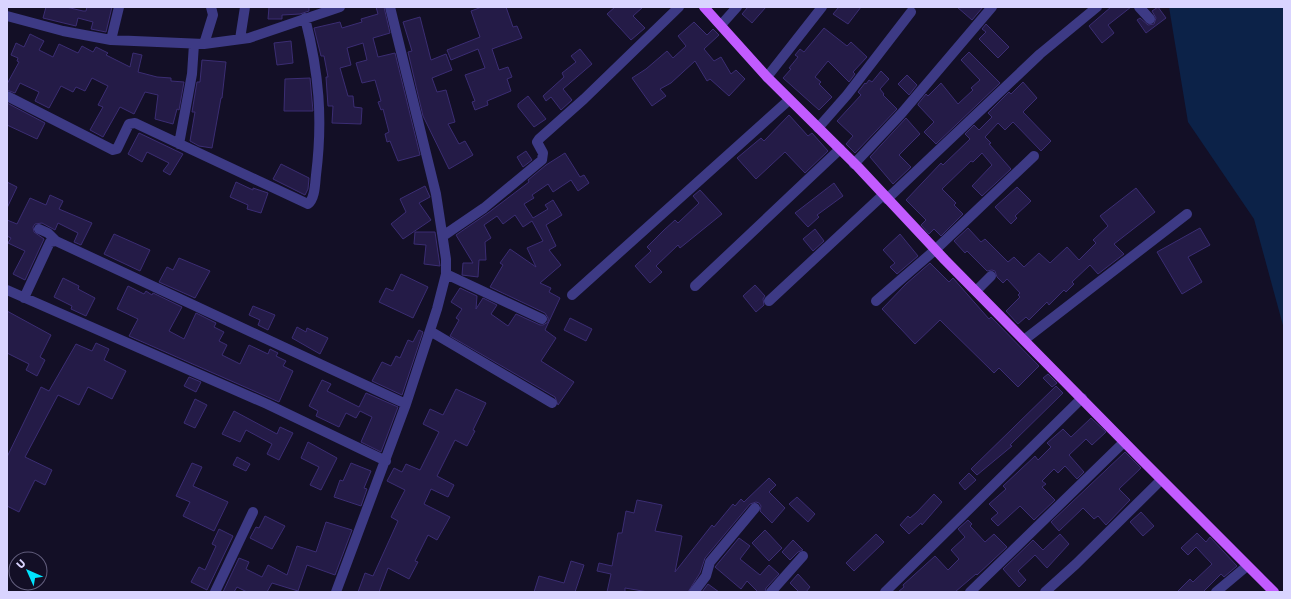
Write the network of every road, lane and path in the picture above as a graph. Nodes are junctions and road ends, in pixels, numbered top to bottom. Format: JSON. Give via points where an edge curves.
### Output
{"nodes":[{"id":1,"x":119,"y":7,"type":"edge"},
{"id":2,"x":211,"y":7,"type":"edge"},
{"id":3,"x":245,"y":7,"type":"edge"},
{"id":4,"x":340,"y":7,"type":"edge"},
{"id":5,"x":390,"y":7,"type":"edge"},
{"id":6,"x":679,"y":7,"type":"edge"},
{"id":7,"x":704,"y":7,"type":"edge"},
{"id":8,"x":737,"y":7,"type":"edge"},
{"id":9,"x":822,"y":7,"type":"edge"},
{"id":10,"x":992,"y":7,"type":"edge"},
{"id":11,"x":1097,"y":7,"type":"edge"},
{"id":12,"x":1139,"y":7,"type":"edge"},
{"id":13,"x":911,"y":12,"type":"dead end"},
{"id":14,"x":309,"y":14,"type":"edge"},
{"id":15,"x":7,"y":16,"type":"edge"},
{"id":16,"x":1150,"y":19,"type":"dead end"},
{"id":17,"x":721,"y":26,"type":"junction"},
{"id":18,"x":240,"y":39,"type":"junction"},
{"id":19,"x":111,"y":40,"type":"junction"},
{"id":20,"x":199,"y":44,"type":"junction"},
{"id":21,"x":767,"y":78,"type":"junction"},
{"id":22,"x":7,"y":96,"type":"edge"},
{"id":23,"x":789,"y":100,"type":"junction"},
{"id":24,"x":818,"y":128,"type":"junction"},
{"id":25,"x":179,"y":144,"type":"junction"},
{"id":26,"x":840,"y":150,"type":"junction"},
{"id":27,"x":1034,"y":156,"type":"dead end"},
{"id":28,"x":854,"y":164,"type":"junction"},
{"id":29,"x":885,"y":197,"type":"junction"},
{"id":30,"x":1187,"y":214,"type":"dead end"},
{"id":31,"x":39,"y":229,"type":"dead end"},
{"id":32,"x":443,"y":236,"type":"junction"},
{"id":33,"x":56,"y":241,"type":"junction"},
{"id":34,"x":935,"y":250,"type":"junction"},
{"id":35,"x":446,"y":274,"type":"junction"},
{"id":36,"x":991,"y":276,"type":"dead end"},
{"id":37,"x":695,"y":286,"type":"dead end"},
{"id":38,"x":7,"y":290,"type":"edge"},
{"id":39,"x":976,"y":292,"type":"junction"},
{"id":40,"x":572,"y":295,"type":"dead end"},
{"id":41,"x":24,"y":298,"type":"junction"},
{"id":42,"x":769,"y":301,"type":"dead end"},
{"id":43,"x":876,"y":301,"type":"dead end"},
{"id":44,"x":542,"y":319,"type":"dead end"},
{"id":45,"x":430,"y":331,"type":"junction"},
{"id":46,"x":1024,"y":340,"type":"junction"},
{"id":47,"x":1082,"y":398,"type":"junction"},
{"id":48,"x":552,"y":403,"type":"dead end"},
{"id":49,"x":406,"y":404,"type":"junction"},
{"id":50,"x":1124,"y":442,"type":"junction"},
{"id":51,"x":386,"y":461,"type":"junction"},
{"id":52,"x":1161,"y":480,"type":"junction"},
{"id":53,"x":755,"y":508,"type":"dead end"},
{"id":54,"x":252,"y":512,"type":"dead end"},
{"id":55,"x":803,"y":556,"type":"dead end"},
{"id":56,"x":1247,"y":566,"type":"junction"},
{"id":57,"x":215,"y":592,"type":"edge"},
{"id":58,"x":336,"y":592,"type":"edge"},
{"id":59,"x":694,"y":592,"type":"edge"},
{"id":60,"x":771,"y":592,"type":"edge"},
{"id":61,"x":885,"y":592,"type":"edge"},
{"id":62,"x":970,"y":592,"type":"edge"},
{"id":63,"x":1045,"y":592,"type":"edge"},
{"id":64,"x":1216,"y":592,"type":"edge"},
{"id":65,"x":1274,"y":592,"type":"edge"}],
"edges":[{"from":1,"to":19,"type":"street"},
{"from":2,"to":20,"type":"street","via":[[213,15]]},
{"from":3,"to":18,"type":"street"},
{"from":4,"to":14,"type":"street"},
{"from":5,"to":32,"type":"street","via":[[436,194]]},
{"from":6,"to":32,"type":"street","via":[[584,99],[538,139],[544,157],[542,160],[484,208]]},
{"from":7,"to":17,"type":"main road"},
{"from":8,"to":17,"type":"street"},
{"from":9,"to":21,"type":"street"},
{"from":10,"to":28,"type":"street","via":[[901,114]]},
{"from":11,"to":29,"type":"street","via":[[1040,54]]},
{"from":12,"to":16,"type":"street"},
{"from":13,"to":24,"type":"street"},
{"from":14,"to":18,"type":"street"},
{"from":14,"to":25,"type":"street","via":[[320,97],[317,163],[310,203],[305,203]]},
{"from":15,"to":19,"type":"street","via":[[63,31]]},
{"from":17,"to":21,"type":"main road"},
{"from":18,"to":20,"type":"street"},
{"from":19,"to":20,"type":"street"},
{"from":20,"to":25,"type":"street"},
{"from":21,"to":23,"type":"main road"},
{"from":22,"to":25,"type":"street","via":[[112,150],[117,149],[132,122]]},
{"from":23,"to":24,"type":"main road"},
{"from":23,"to":40,"type":"street"},
{"from":24,"to":26,"type":"main road"},
{"from":26,"to":28,"type":"main road"},
{"from":26,"to":37,"type":"street"},
{"from":27,"to":34,"type":"street"},
{"from":28,"to":29,"type":"main road"},
{"from":29,"to":34,"type":"main road"},
{"from":29,"to":42,"type":"street"},
{"from":30,"to":46,"type":"street"},
{"from":31,"to":33,"type":"street"},
{"from":32,"to":35,"type":"street"},
{"from":33,"to":41,"type":"street","via":[[51,240],[49,243]]},
{"from":33,"to":49,"type":"street"},
{"from":34,"to":39,"type":"main road"},
{"from":34,"to":43,"type":"street"},
{"from":35,"to":44,"type":"street"},
{"from":35,"to":45,"type":"street"},
{"from":36,"to":39,"type":"street"},
{"from":38,"to":41,"type":"street"},
{"from":39,"to":46,"type":"main road"},
{"from":41,"to":51,"type":"street","via":[[273,407]]},
{"from":45,"to":48,"type":"street"},
{"from":45,"to":49,"type":"street"},
{"from":46,"to":47,"type":"main road"},
{"from":47,"to":50,"type":"main road"},
{"from":47,"to":61,"type":"street"},
{"from":49,"to":51,"type":"street"},
{"from":50,"to":52,"type":"main road"},
{"from":50,"to":62,"type":"street"},
{"from":51,"to":58,"type":"street"},
{"from":52,"to":56,"type":"main road"},
{"from":52,"to":63,"type":"street"},
{"from":53,"to":59,"type":"street","via":[[710,562],[706,576]]},
{"from":54,"to":57,"type":"street"},
{"from":55,"to":60,"type":"street"},
{"from":56,"to":64,"type":"street"},
{"from":56,"to":65,"type":"main road"}]}
